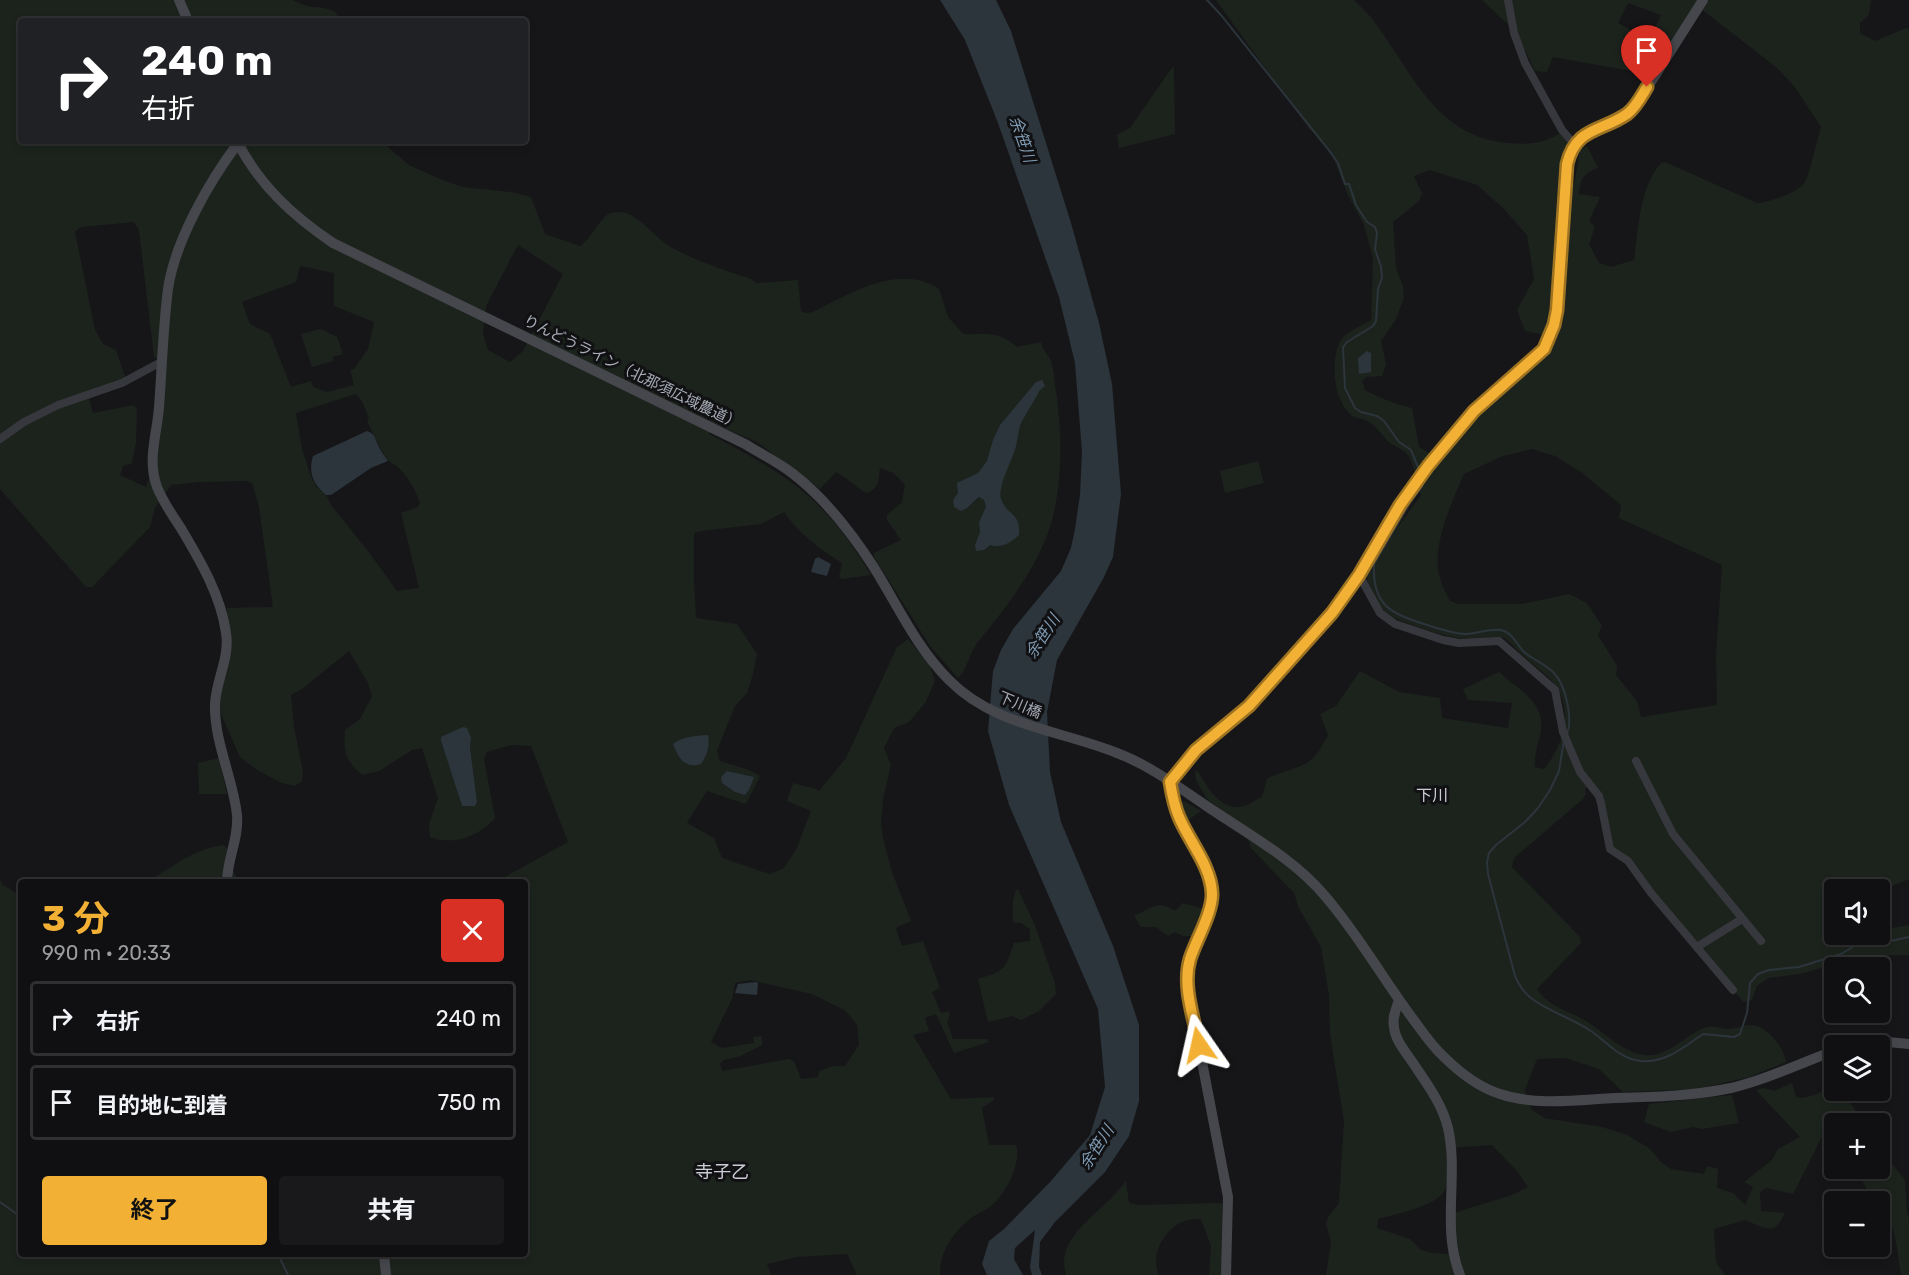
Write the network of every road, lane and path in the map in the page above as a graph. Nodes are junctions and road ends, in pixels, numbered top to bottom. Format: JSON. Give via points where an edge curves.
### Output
{"nodes":[{"id":1,"x":179,"y":0,"type":"edge"},
{"id":2,"x":1508,"y":0,"type":"edge"},
{"id":3,"x":1703,"y":0,"type":"edge"},
{"id":4,"x":187,"y":18,"type":"edge"},
{"id":5,"x":236,"y":144,"type":"edge"},
{"id":6,"x":238,"y":144,"type":"edge"},
{"id":7,"x":1574,"y":144,"type":"junction"},
{"id":8,"x":161,"y":362,"type":"junction"},
{"id":9,"x":0,"y":439,"type":"edge"},
{"id":10,"x":1359,"y":575,"type":"junction"},
{"id":11,"x":963,"y":692,"type":"joint"},
{"id":12,"x":1636,"y":761,"type":"dead end"},
{"id":13,"x":1170,"y":782,"type":"junction"},
{"id":14,"x":228,"y":879,"type":"edge"},
{"id":15,"x":1742,"y":918,"type":"junction"},
{"id":16,"x":1761,"y":941,"type":"dead end"},
{"id":17,"x":1697,"y":947,"type":"junction"},
{"id":18,"x":1733,"y":990,"type":"dead end"},
{"id":19,"x":1399,"y":1000,"type":"junction"},
{"id":20,"x":1890,"y":1042,"type":"edge"},
{"id":21,"x":1909,"y":1044,"type":"edge"},
{"id":22,"x":1824,"y":1055,"type":"edge"},
{"id":23,"x":384,"y":1257,"type":"edge"},
{"id":24,"x":386,"y":1275,"type":"edge"},
{"id":25,"x":1226,"y":1275,"type":"edge"},
{"id":26,"x":1460,"y":1275,"type":"edge"}],
"edges":[{"from":1,"to":4,"type":"street"},
{"from":2,"to":7,"type":"street","via":[[1525,63],[1562,130]]},
{"from":3,"to":7,"type":"street","via":[[1635,107]]},
{"from":5,"to":8,"type":"street","via":[[219,168],[178,249],[169,288]]},
{"from":6,"to":11,"type":"street","name":"りんどうライン（北那須広域農道）","via":[[279,201],[333,243],[746,444],[793,473],[839,519],[922,646]]},
{"from":7,"to":10,"type":"street","via":[[1567,164],[1557,310],[1544,349],[1474,411],[1428,466]]},
{"from":8,"to":9,"type":"street","via":[[122,382],[58,405]]},
{"from":8,"to":14,"type":"street","via":[[151,458],[154,475],[160,494],[201,561],[226,632],[226,656],[215,706],[237,816]]},
{"from":10,"to":13,"type":"street","via":[[1273,681],[1196,750]]},
{"from":10,"to":17,"type":"street","via":[[1380,613],[1395,624],[1451,642],[1499,641],[1550,684],[1557,696],[1563,732],[1601,803],[1610,849],[1628,861]]},
{"from":11,"to":13,"type":"street","name":"下川橋","via":[[1013,721],[1120,754]]},
{"from":12,"to":15,"type":"street","via":[[1673,834]]},
{"from":13,"to":19,"type":"street","via":[[1308,879],[1346,922]]},
{"from":13,"to":25,"type":"street","via":[[1179,818],[1211,883],[1212,896],[1187,975],[1228,1197]]},
{"from":15,"to":16,"type":"street"},
{"from":15,"to":17,"type":"street"},
{"from":17,"to":18,"type":"street"},
{"from":19,"to":22,"type":"street","via":[[1434,1047],[1470,1078],[1501,1095],[1526,1099],[1700,1094],[1764,1079]]},
{"from":19,"to":26,"type":"street","via":[[1394,1028],[1400,1044],[1442,1108],[1448,1129],[1452,1246]]},
{"from":20,"to":21,"type":"street"},
{"from":23,"to":24,"type":"street"}]}
